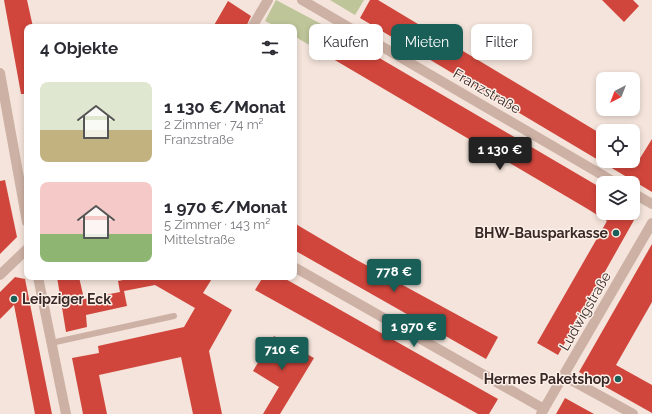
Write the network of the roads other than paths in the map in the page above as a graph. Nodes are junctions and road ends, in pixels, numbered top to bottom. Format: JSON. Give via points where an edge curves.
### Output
{"nodes":[{"id":1,"x":268,"y":0,"type":"edge"},
{"id":2,"x":302,"y":0,"type":"edge"},
{"id":3,"x":254,"y":24,"type":"edge"},
{"id":4,"x":0,"y":73,"type":"edge"},
{"id":5,"x":604,"y":176,"type":"edge"},
{"id":6,"x":640,"y":197,"type":"edge"},
{"id":7,"x":652,"y":204,"type":"edge"},
{"id":8,"x":24,"y":205,"type":"edge"},
{"id":9,"x":652,"y":223,"type":"edge"},
{"id":10,"x":24,"y":253,"type":"edge"},
{"id":11,"x":297,"y":269,"type":"edge"},
{"id":12,"x":0,"y":276,"type":"edge"},
{"id":13,"x":39,"y":280,"type":"edge"},
{"id":14,"x":174,"y":316,"type":"dead end"},
{"id":15,"x":52,"y":343,"type":"junction"},
{"id":16,"x":564,"y":376,"type":"junction"},
{"id":17,"x":542,"y":411,"type":"edge"},
{"id":18,"x":66,"y":414,"type":"edge"},
{"id":19,"x":633,"y":414,"type":"edge"}],
"edges":[{"from":1,"to":3,"type":"street"},
{"from":2,"to":5,"type":"street","name":"Franzstraße"},
{"from":4,"to":8,"type":"street"},
{"from":6,"to":7,"type":"street"},
{"from":9,"to":16,"type":"street","name":"Ludwigstraße"},
{"from":10,"to":12,"type":"street"},
{"from":11,"to":17,"type":"street"},
{"from":13,"to":15,"type":"street"},
{"from":14,"to":15,"type":"lane"},
{"from":15,"to":18,"type":"street"},
{"from":16,"to":17,"type":"street","name":"Ludwigstraße"},
{"from":16,"to":19,"type":"street"}]}
